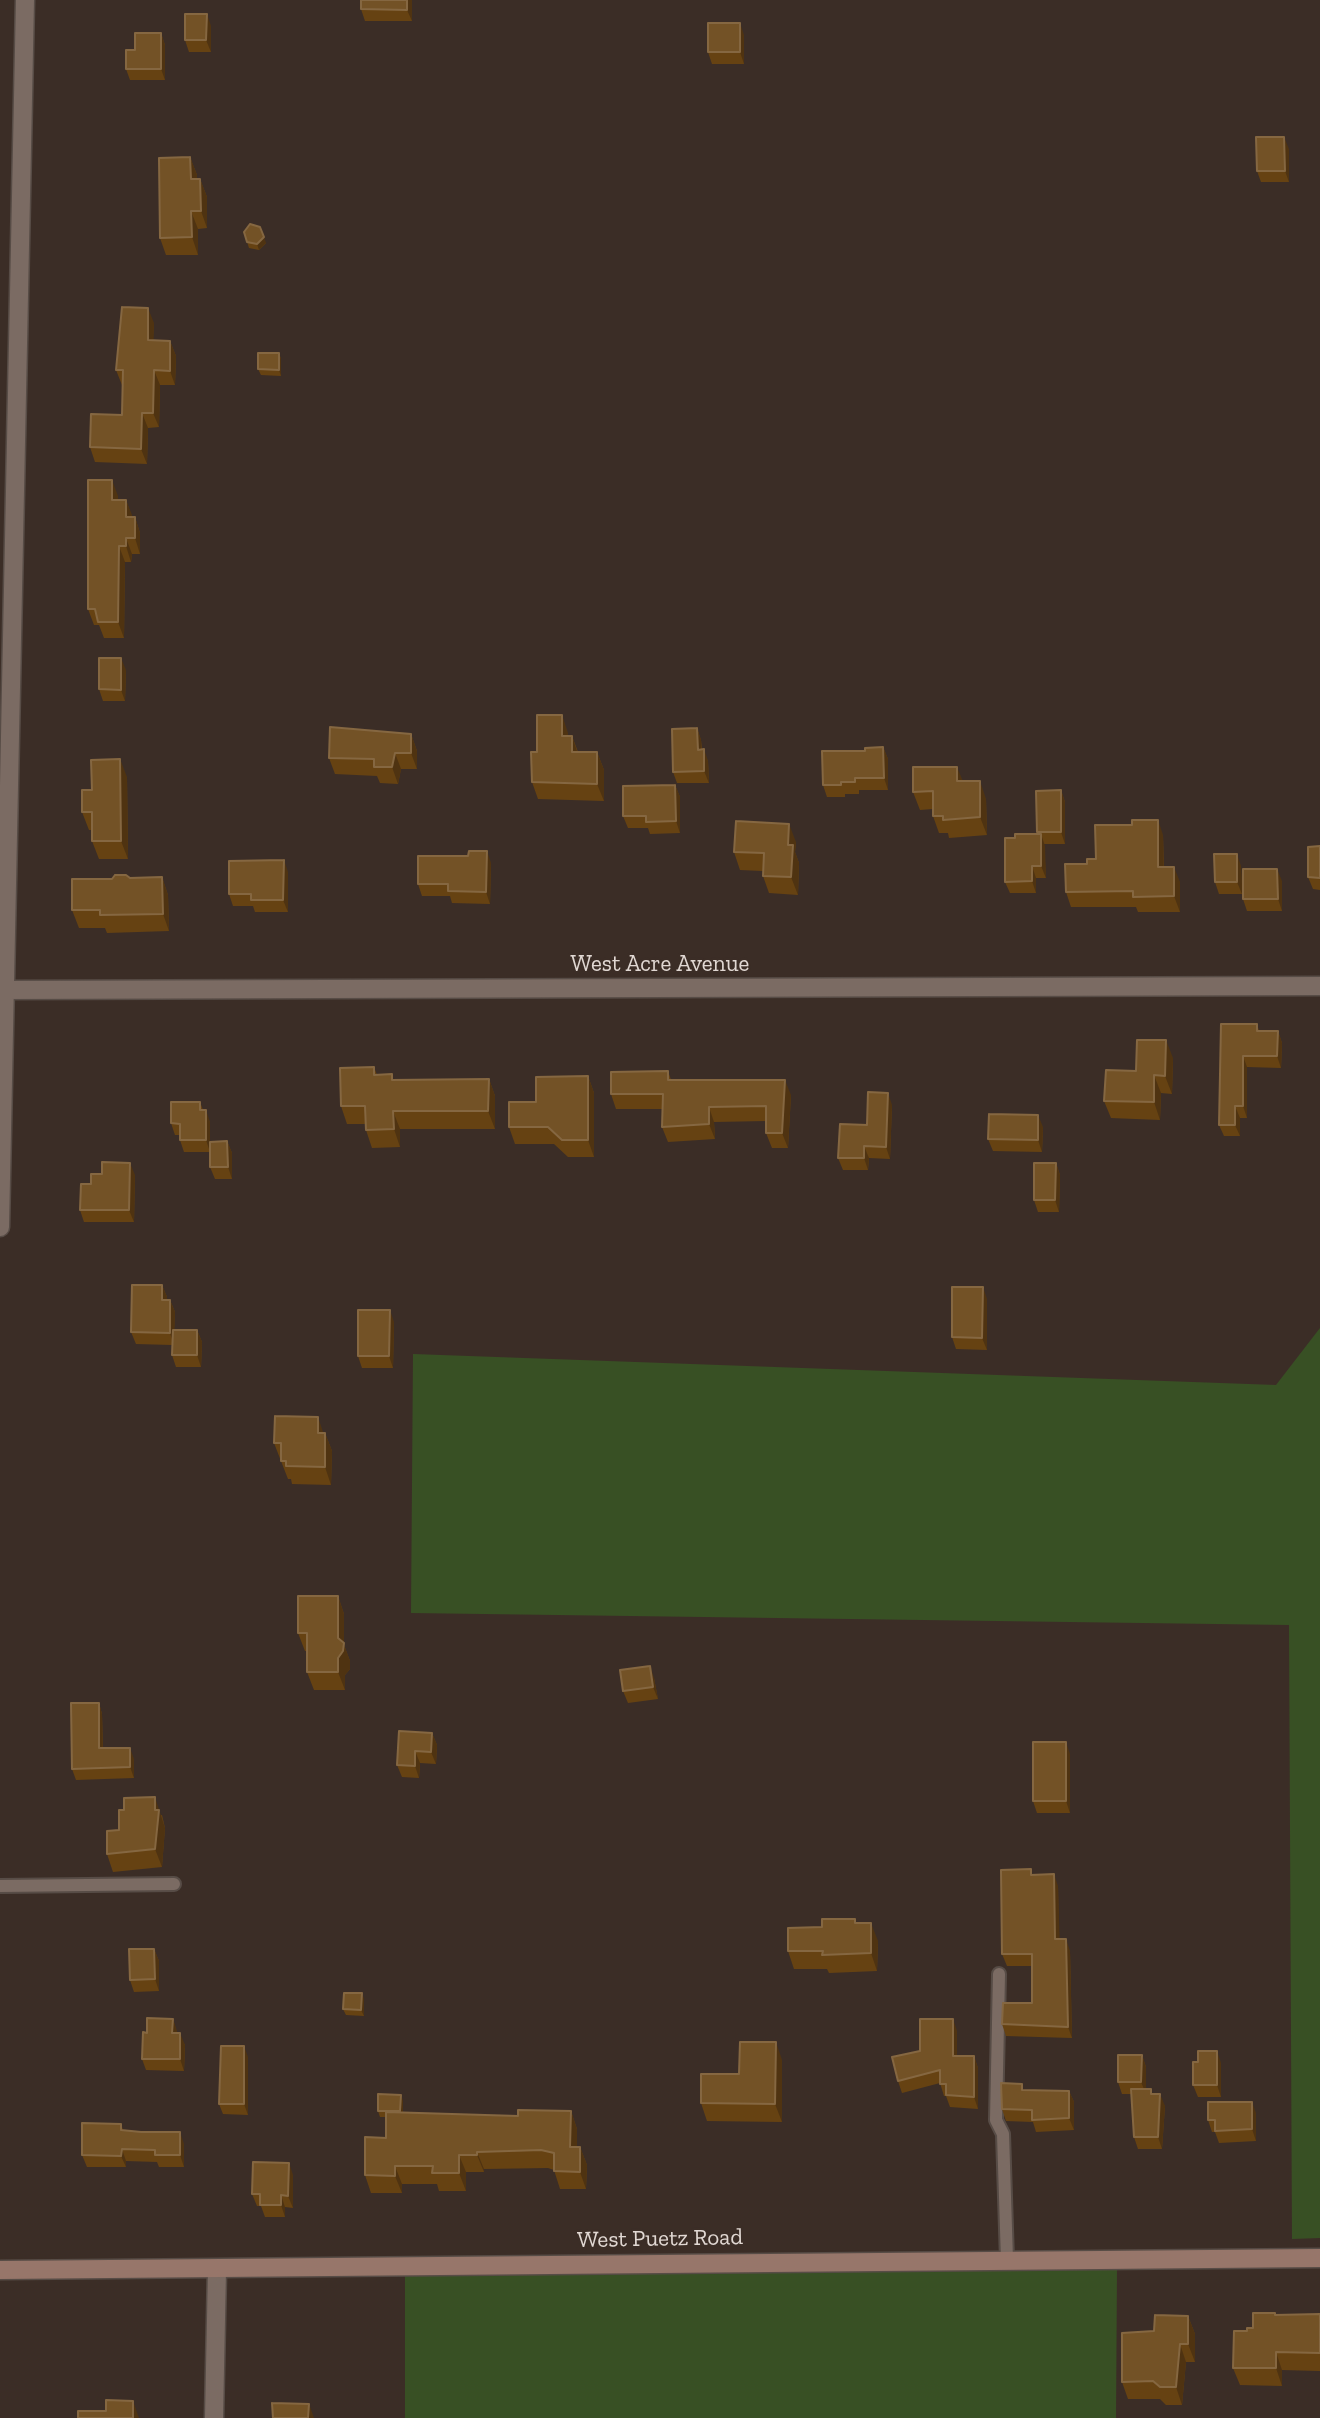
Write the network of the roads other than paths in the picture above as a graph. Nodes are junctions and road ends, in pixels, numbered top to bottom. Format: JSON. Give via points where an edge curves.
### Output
{"nodes":[{"id":1,"x":25,"y":0,"type":"edge"},
{"id":2,"x":1320,"y":986,"type":"edge"},
{"id":3,"x":3,"y":990,"type":"edge"},
{"id":4,"x":0,"y":1227,"type":"edge"},
{"id":5,"x":174,"y":1884,"type":"dead end"},
{"id":6,"x":0,"y":1886,"type":"edge"},
{"id":7,"x":999,"y":1975,"type":"dead end"},
{"id":8,"x":1320,"y":2258,"type":"edge"},
{"id":9,"x":1007,"y":2260,"type":"junction"},
{"id":10,"x":0,"y":2270,"type":"edge"},
{"id":11,"x":217,"y":2270,"type":"junction"},
{"id":12,"x":214,"y":2418,"type":"edge"}],
"edges":[{"from":1,"to":3,"type":"street"},
{"from":2,"to":3,"type":"street","name":"West Acre Avenue"},
{"from":3,"to":4,"type":"street"},
{"from":5,"to":6,"type":"lane"},
{"from":7,"to":9,"type":"lane","via":[[996,2120],[1003,2134]]},
{"from":8,"to":9,"type":"street","name":"West Puetz Road"},
{"from":9,"to":11,"type":"street","name":"West Puetz Road"},
{"from":10,"to":11,"type":"street","name":"West Puetz Road"},
{"from":11,"to":12,"type":"street"}]}
